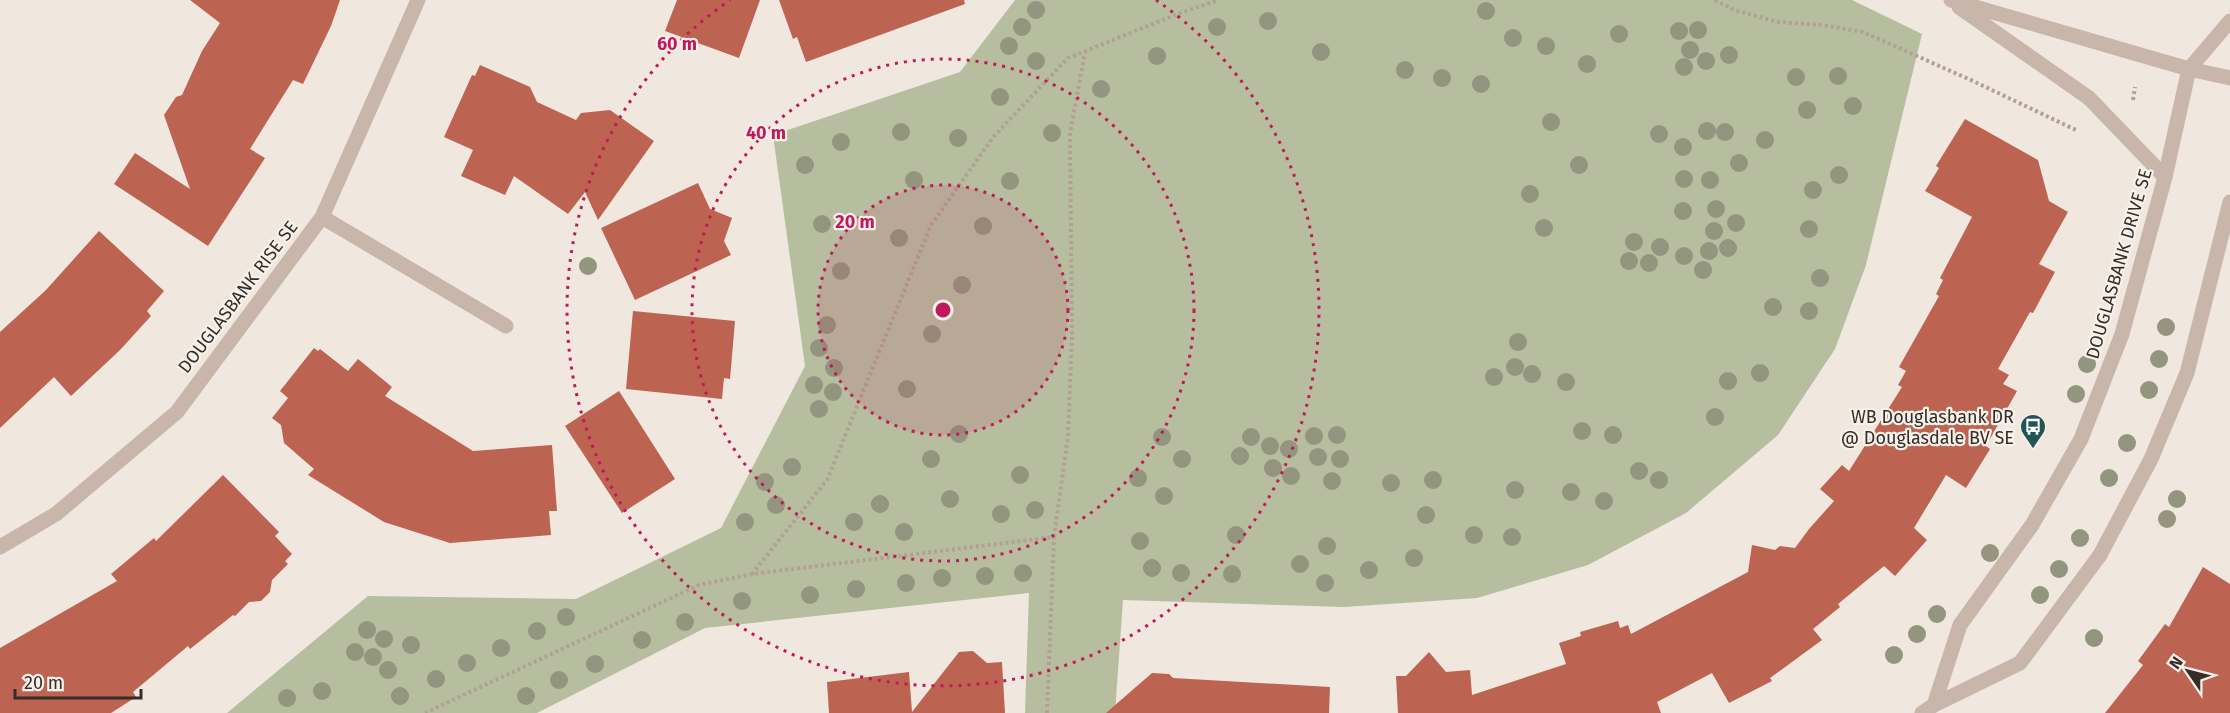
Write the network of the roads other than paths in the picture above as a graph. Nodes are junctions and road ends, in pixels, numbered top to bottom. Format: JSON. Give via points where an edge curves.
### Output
{"nodes":[{"id":1,"x":418,"y":0,"type":"edge"},
{"id":2,"x":1950,"y":0,"type":"edge"},
{"id":3,"x":2230,"y":21,"type":"edge"},
{"id":4,"x":2189,"y":69,"type":"junction"},
{"id":5,"x":2230,"y":78,"type":"edge"},
{"id":6,"x":2165,"y":177,"type":"junction"},
{"id":7,"x":2230,"y":202,"type":"edge"},
{"id":8,"x":322,"y":217,"type":"junction"},
{"id":9,"x":506,"y":326,"type":"dead end"},
{"id":10,"x":0,"y":547,"type":"edge"},
{"id":11,"x":1933,"y":710,"type":"edge"}],
"edges":[{"from":1,"to":8,"type":"street","name":"DOUGLASBANK RISE SE"},
{"from":2,"to":4,"type":"street"},
{"from":2,"to":6,"type":"street","via":[[2089,98]]},
{"from":3,"to":4,"type":"street","name":"DOUGLASBANK DRIVE SE"},
{"from":4,"to":5,"type":"street"},
{"from":4,"to":6,"type":"street","name":"DOUGLASBANK DRIVE SE"},
{"from":6,"to":11,"type":"street","name":"DOUGLASBANK DRIVE SE","via":[[2122,334],[2081,439],[2032,525],[1960,625]]},
{"from":7,"to":11,"type":"street","name":"DOUGLASBANK DRIVE SE","via":[[2187,373],[2151,459],[2100,555],[2020,663]]},
{"from":8,"to":9,"type":"street"},
{"from":8,"to":10,"type":"street","name":"DOUGLASBANK RISE SE","via":[[177,412],[56,514]]}]}
